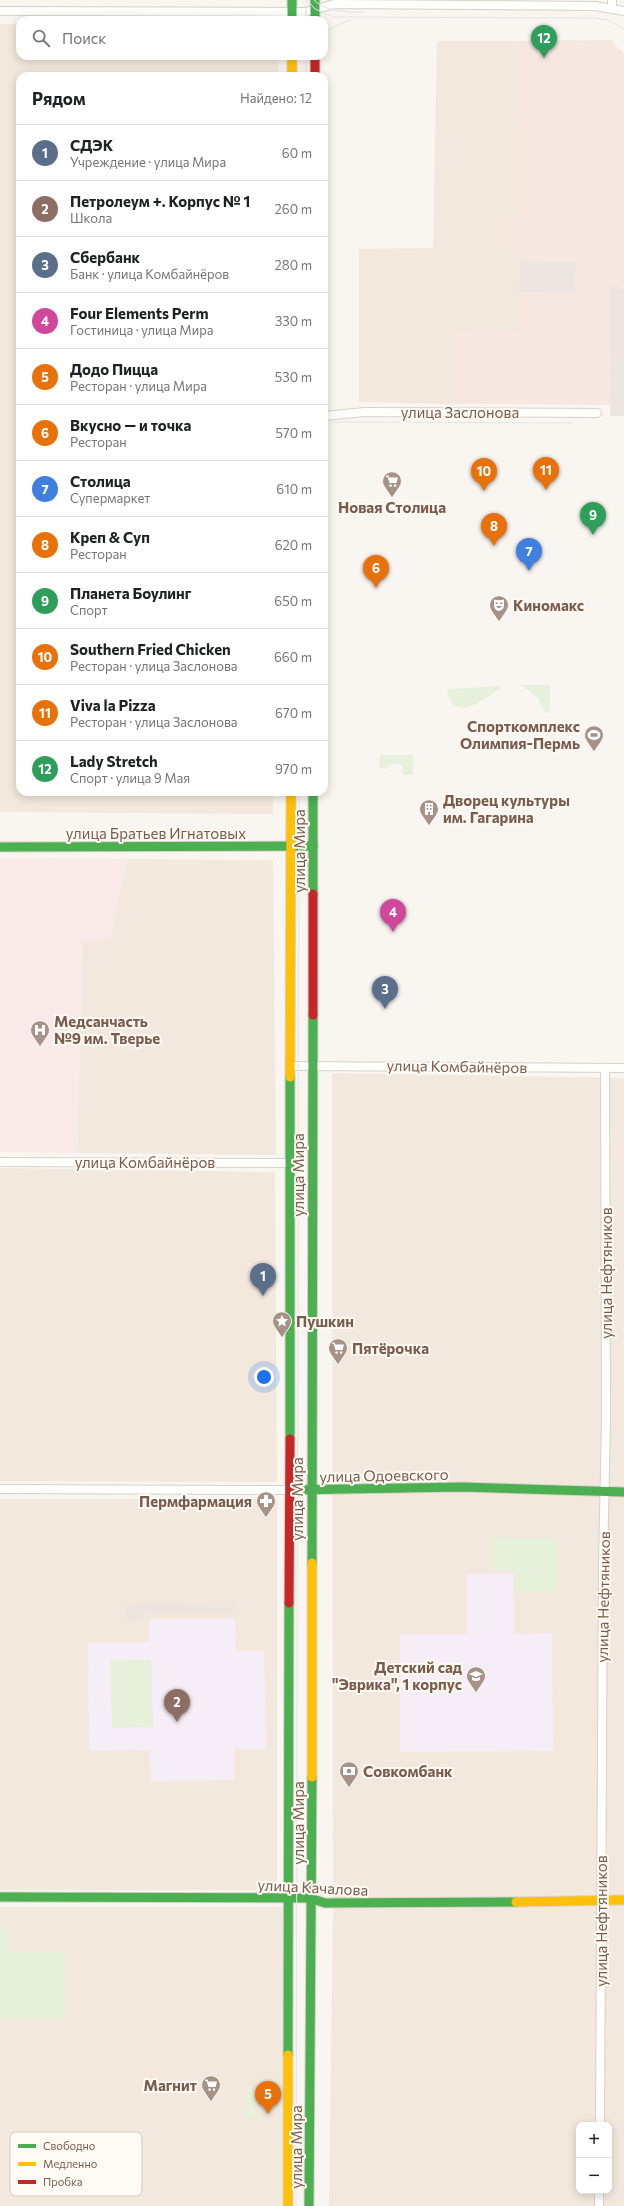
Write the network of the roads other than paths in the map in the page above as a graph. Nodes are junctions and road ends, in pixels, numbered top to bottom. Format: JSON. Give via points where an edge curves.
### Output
{"nodes":[{"id":1,"x":292,"y":0,"type":"edge"},
{"id":2,"x":612,"y":4,"type":"edge"},
{"id":3,"x":315,"y":5,"type":"edge"},
{"id":4,"x":0,"y":11,"type":"edge"},
{"id":5,"x":624,"y":11,"type":"edge"},
{"id":6,"x":292,"y":16,"type":"edge"},
{"id":7,"x":315,"y":16,"type":"edge"},
{"id":8,"x":292,"y":60,"type":"edge"},
{"id":9,"x":315,"y":60,"type":"edge"},
{"id":10,"x":292,"y":72,"type":"edge"},
{"id":11,"x":315,"y":72,"type":"edge"},
{"id":12,"x":597,"y":413,"type":"dead end"},
{"id":13,"x":328,"y":416,"type":"edge"},
{"id":14,"x":291,"y":796,"type":"edge"},
{"id":15,"x":313,"y":796,"type":"edge"},
{"id":16,"x":313,"y":846,"type":"junction"},
{"id":17,"x":0,"y":847,"type":"edge"},
{"id":18,"x":291,"y":847,"type":"junction"},
{"id":19,"x":312,"y":1065,"type":"junction"},
{"id":20,"x":290,"y":1066,"type":"junction"},
{"id":21,"x":605,"y":1068,"type":"junction"},
{"id":22,"x":624,"y":1068,"type":"edge"},
{"id":23,"x":0,"y":1162,"type":"edge"},
{"id":24,"x":290,"y":1163,"type":"junction"},
{"id":25,"x":0,"y":1489,"type":"edge"},
{"id":26,"x":290,"y":1490,"type":"junction"},
{"id":27,"x":311,"y":1490,"type":"junction"},
{"id":28,"x":605,"y":1492,"type":"junction"},
{"id":29,"x":624,"y":1492,"type":"edge"},
{"id":30,"x":0,"y":1897,"type":"edge"},
{"id":31,"x":289,"y":1898,"type":"junction"},
{"id":32,"x":310,"y":1898,"type":"junction"},
{"id":33,"x":601,"y":1900,"type":"junction"},
{"id":34,"x":624,"y":1900,"type":"edge"},
{"id":35,"x":600,"y":2122,"type":"edge"},
{"id":36,"x":600,"y":2194,"type":"edge"},
{"id":37,"x":288,"y":2206,"type":"edge"},
{"id":38,"x":309,"y":2206,"type":"edge"},
{"id":39,"x":599,"y":2206,"type":"edge"}],
"edges":[{"from":1,"to":6,"type":"main road"},
{"from":2,"to":3,"type":"street"},
{"from":2,"to":5,"type":"street"},
{"from":3,"to":6,"type":"street"},
{"from":3,"to":7,"type":"main road"},
{"from":4,"to":6,"type":"street"},
{"from":8,"to":10,"type":"main road"},
{"from":9,"to":11,"type":"main road"},
{"from":12,"to":13,"type":"street","name":"улица Заслонова","via":[[365,412]]},
{"from":14,"to":18,"type":"main road","name":"улица Мира"},
{"from":15,"to":16,"type":"main road","name":"улица Мира"},
{"from":16,"to":18,"type":"main road","name":"улица Братьев Игнатовых"},
{"from":16,"to":19,"type":"main road","name":"улица Мира"},
{"from":17,"to":18,"type":"main road","name":"улица Братьев Игнатовых"},
{"from":18,"to":20,"type":"main road","name":"улица Мира"},
{"from":19,"to":20,"type":"street","name":"улица Комбайнёров"},
{"from":19,"to":21,"type":"street","name":"улица Комбайнёров"},
{"from":19,"to":27,"type":"main road","name":"улица Мира"},
{"from":20,"to":24,"type":"main road","name":"улица Мира"},
{"from":21,"to":22,"type":"street","name":"улица Комбайнёров"},
{"from":21,"to":28,"type":"street","name":"улица Нефтяников"},
{"from":23,"to":24,"type":"street","name":"улица Комбайнёров"},
{"from":24,"to":26,"type":"main road","name":"улица Мира"},
{"from":25,"to":26,"type":"street","name":"улица Одоевского"},
{"from":26,"to":27,"type":"main road","name":"улица Одоевского"},
{"from":26,"to":31,"type":"main road","name":"улица Мира"},
{"from":27,"to":28,"type":"main road","name":"улица Одоевского","via":[[462,1488]]},
{"from":27,"to":32,"type":"main road","name":"улица Мира"},
{"from":28,"to":29,"type":"main road","name":"улица Одоевского"},
{"from":28,"to":33,"type":"street","name":"улица Нефтяников"},
{"from":30,"to":31,"type":"main road","name":"улица Качалова"},
{"from":31,"to":32,"type":"main road","name":"улица Качалова"},
{"from":31,"to":37,"type":"main road","name":"улица Мира"},
{"from":32,"to":33,"type":"main road","name":"улица Качалова","via":[[324,1903],[404,1904]]},
{"from":32,"to":38,"type":"main road","name":"улица Мира"},
{"from":33,"to":34,"type":"main road","name":"улица Качалова"},
{"from":33,"to":35,"type":"street","name":"улица Нефтяников"},
{"from":36,"to":39,"type":"street"}]}
